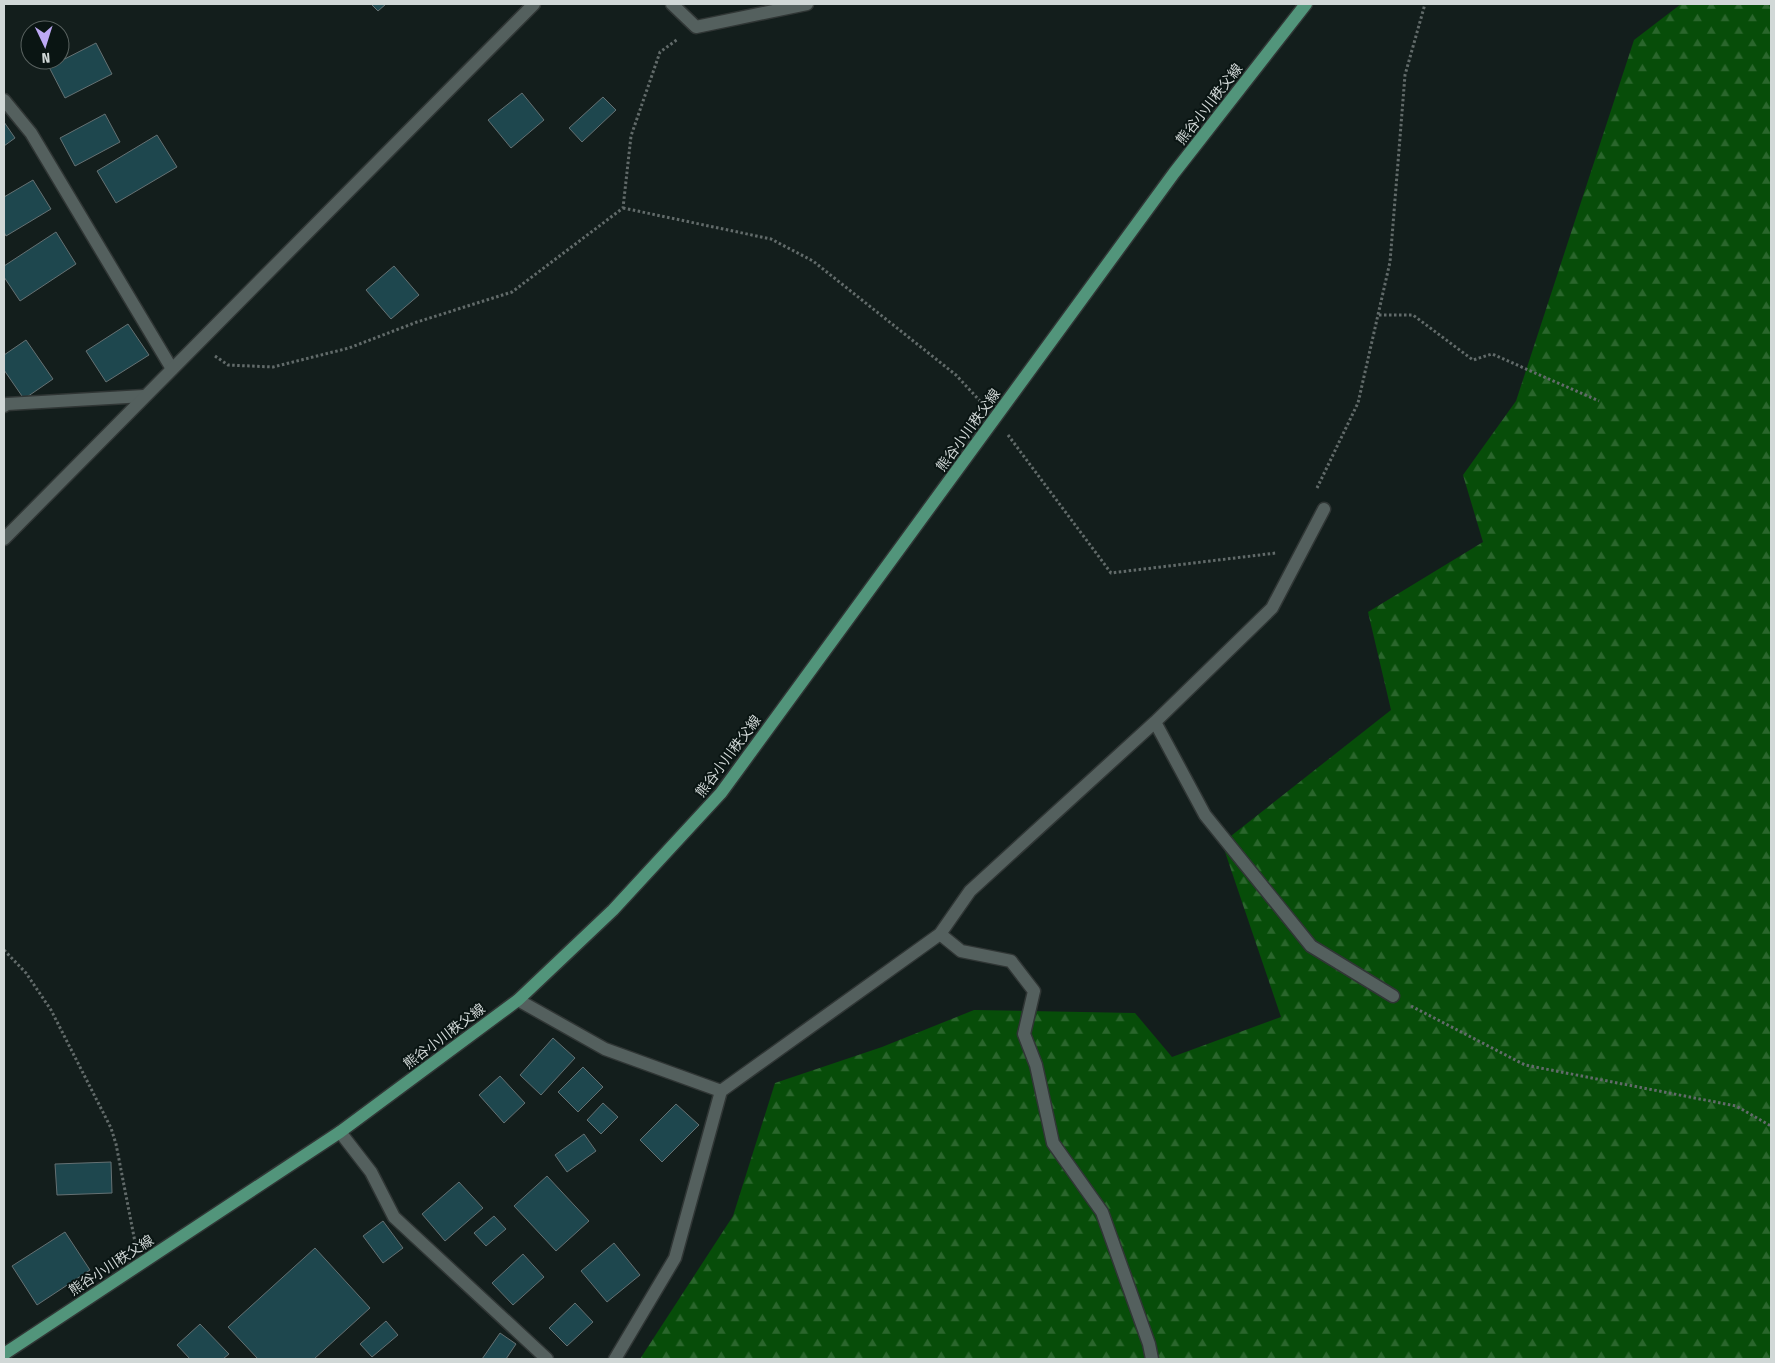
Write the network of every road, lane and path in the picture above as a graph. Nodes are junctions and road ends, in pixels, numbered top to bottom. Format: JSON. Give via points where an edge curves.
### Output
{"nodes":[{"id":1,"x":534,"y":4,"type":"edge"},
{"id":2,"x":672,"y":4,"type":"edge"},
{"id":3,"x":807,"y":4,"type":"edge"},
{"id":4,"x":1306,"y":4,"type":"edge"},
{"id":5,"x":1425,"y":4,"type":"edge"},
{"id":6,"x":696,"y":27,"type":"junction"},
{"id":7,"x":4,"y":100,"type":"edge"},
{"id":8,"x":623,"y":208,"type":"junction"},
{"id":9,"x":1379,"y":315,"type":"junction"},
{"id":10,"x":196,"y":343,"type":"junction"},
{"id":11,"x":172,"y":369,"type":"junction"},
{"id":12,"x":144,"y":396,"type":"junction"},
{"id":13,"x":1599,"y":401,"type":"dead end"},
{"id":14,"x":4,"y":406,"type":"edge"},
{"id":15,"x":995,"y":418,"type":"junction"},
{"id":16,"x":1315,"y":491,"type":"dead end"},
{"id":17,"x":1324,"y":509,"type":"dead end"},
{"id":18,"x":4,"y":539,"type":"edge"},
{"id":19,"x":1302,"y":550,"type":"junction"},
{"id":20,"x":1155,"y":722,"type":"junction"},
{"id":21,"x":940,"y":934,"type":"junction"},
{"id":22,"x":4,"y":950,"type":"edge"},
{"id":23,"x":1393,"y":996,"type":"joint"},
{"id":24,"x":518,"y":1000,"type":"junction"},
{"id":25,"x":721,"y":1090,"type":"junction"},
{"id":26,"x":1771,"y":1126,"type":"edge"},
{"id":27,"x":340,"y":1132,"type":"junction"},
{"id":28,"x":139,"y":1265,"type":"junction"},
{"id":29,"x":4,"y":1354,"type":"edge"},
{"id":30,"x":547,"y":1359,"type":"edge"},
{"id":31,"x":615,"y":1359,"type":"edge"},
{"id":32,"x":1152,"y":1359,"type":"edge"}],
"edges":[{"from":1,"to":10,"type":"street"},
{"from":2,"to":6,"type":"street"},
{"from":3,"to":6,"type":"street"},
{"from":4,"to":15,"type":"main road","name":"熊谷小川秩父線","via":[[1174,174]]},
{"from":5,"to":9,"type":"path","via":[[1405,76],[1390,262]]},
{"from":6,"to":8,"type":"path","via":[[660,52],[631,136]]},
{"from":7,"to":11,"type":"street","via":[[31,133]]},
{"from":8,"to":10,"type":"path","via":[[512,292],[349,348],[273,367],[228,364]]},
{"from":8,"to":15,"type":"path","via":[[771,239],[814,261],[956,375]]},
{"from":9,"to":13,"type":"path","via":[[1413,315],[1474,360],[1492,354]]},
{"from":9,"to":16,"type":"path","via":[[1358,403]]},
{"from":10,"to":11,"type":"street"},
{"from":11,"to":12,"type":"street"},
{"from":12,"to":14,"type":"street"},
{"from":12,"to":18,"type":"street"},
{"from":15,"to":19,"type":"path","via":[[1111,573]]},
{"from":15,"to":24,"type":"main road","name":"熊谷小川秩父線","via":[[721,793],[613,910]]},
{"from":17,"to":19,"type":"street"},
{"from":19,"to":20,"type":"street","via":[[1272,608]]},
{"from":20,"to":21,"type":"street","via":[[970,891]]},
{"from":20,"to":23,"type":"street","via":[[1204,816],[1312,946]]},
{"from":21,"to":25,"type":"street"},
{"from":21,"to":32,"type":"street","via":[[961,951],[1011,960],[1034,992],[1024,1034],[1036,1065],[1053,1142],[1102,1212]]},
{"from":22,"to":28,"type":"path","via":[[26,973],[51,1010],[111,1128]]},
{"from":23,"to":26,"type":"path","via":[[1525,1065],[1736,1106]]},
{"from":24,"to":25,"type":"street","via":[[605,1049]]},
{"from":24,"to":27,"type":"main road","name":"熊谷小川秩父線"},
{"from":25,"to":31,"type":"street","via":[[675,1258]]},
{"from":27,"to":28,"type":"main road","name":"熊谷小川秩父線"},
{"from":27,"to":30,"type":"street","via":[[371,1172],[394,1217]]},
{"from":28,"to":29,"type":"main road","name":"熊谷小川秩父線"}]}
